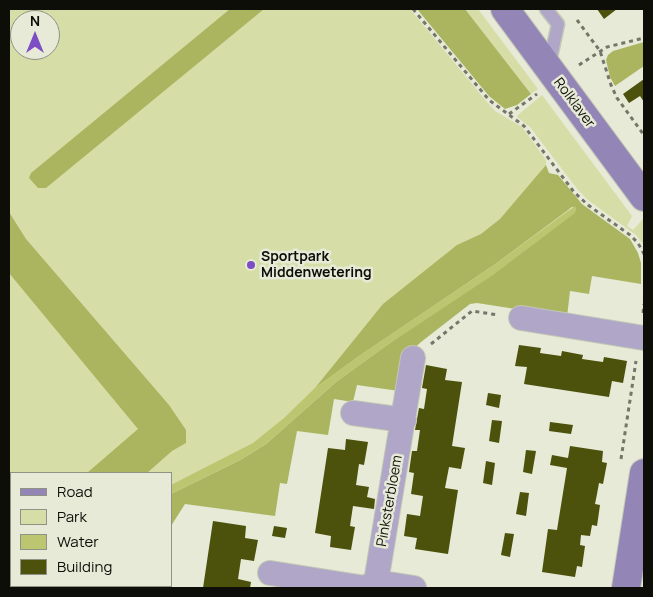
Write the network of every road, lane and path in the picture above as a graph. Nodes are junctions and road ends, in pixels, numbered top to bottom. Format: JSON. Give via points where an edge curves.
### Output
{"nodes":[{"id":1,"x":413,"y":9,"type":"edge"},
{"id":2,"x":505,"y":9,"type":"edge"},
{"id":3,"x":546,"y":9,"type":"edge"},
{"id":4,"x":574,"y":16,"type":"dead end"},
{"id":5,"x":644,"y":38,"type":"edge"},
{"id":6,"x":600,"y":51,"type":"junction"},
{"id":7,"x":553,"y":74,"type":"junction"},
{"id":8,"x":509,"y":114,"type":"junction"},
{"id":9,"x":644,"y":135,"type":"edge"},
{"id":10,"x":644,"y":197,"type":"edge"},
{"id":11,"x":644,"y":254,"type":"edge"},
{"id":12,"x":644,"y":304,"type":"edge"},
{"id":13,"x":521,"y":318,"type":"joint"},
{"id":14,"x":642,"y":337,"type":"edge"},
{"id":15,"x":413,"y":358,"type":"joint"},
{"id":16,"x":353,"y":413,"type":"dead end"},
{"id":17,"x":404,"y":420,"type":"junction"},
{"id":18,"x":632,"y":468,"type":"edge"},
{"id":19,"x":270,"y":573,"type":"dead end"},
{"id":20,"x":376,"y":585,"type":"edge"},
{"id":21,"x":414,"y":588,"type":"edge"},
{"id":22,"x":626,"y":588,"type":"edge"}],
"edges":[{"from":1,"to":8,"type":"path","via":[[489,100]]},
{"from":2,"to":7,"type":"street","name":"Rolklaver"},
{"from":3,"to":7,"type":"lane","via":[[558,24]]},
{"from":4,"to":6,"type":"path"},
{"from":5,"to":6,"type":"path"},
{"from":6,"to":7,"type":"path"},
{"from":6,"to":9,"type":"path","via":[[611,85]]},
{"from":7,"to":8,"type":"path"},
{"from":7,"to":10,"type":"street","name":"Rolklaver"},
{"from":8,"to":11,"type":"path","via":[[524,126],[574,192],[630,235]]},
{"from":12,"to":14,"type":"path"},
{"from":13,"to":14,"type":"street"},
{"from":13,"to":15,"type":"path","via":[[472,311]]},
{"from":14,"to":18,"type":"path"},
{"from":15,"to":17,"type":"street","name":"Pinksterbloem"},
{"from":16,"to":17,"type":"street"},
{"from":17,"to":20,"type":"street","name":"Pinksterbloem"},
{"from":18,"to":22,"type":"street"},
{"from":19,"to":20,"type":"street","via":[[365,588]]},
{"from":20,"to":21,"type":"street"}]}
